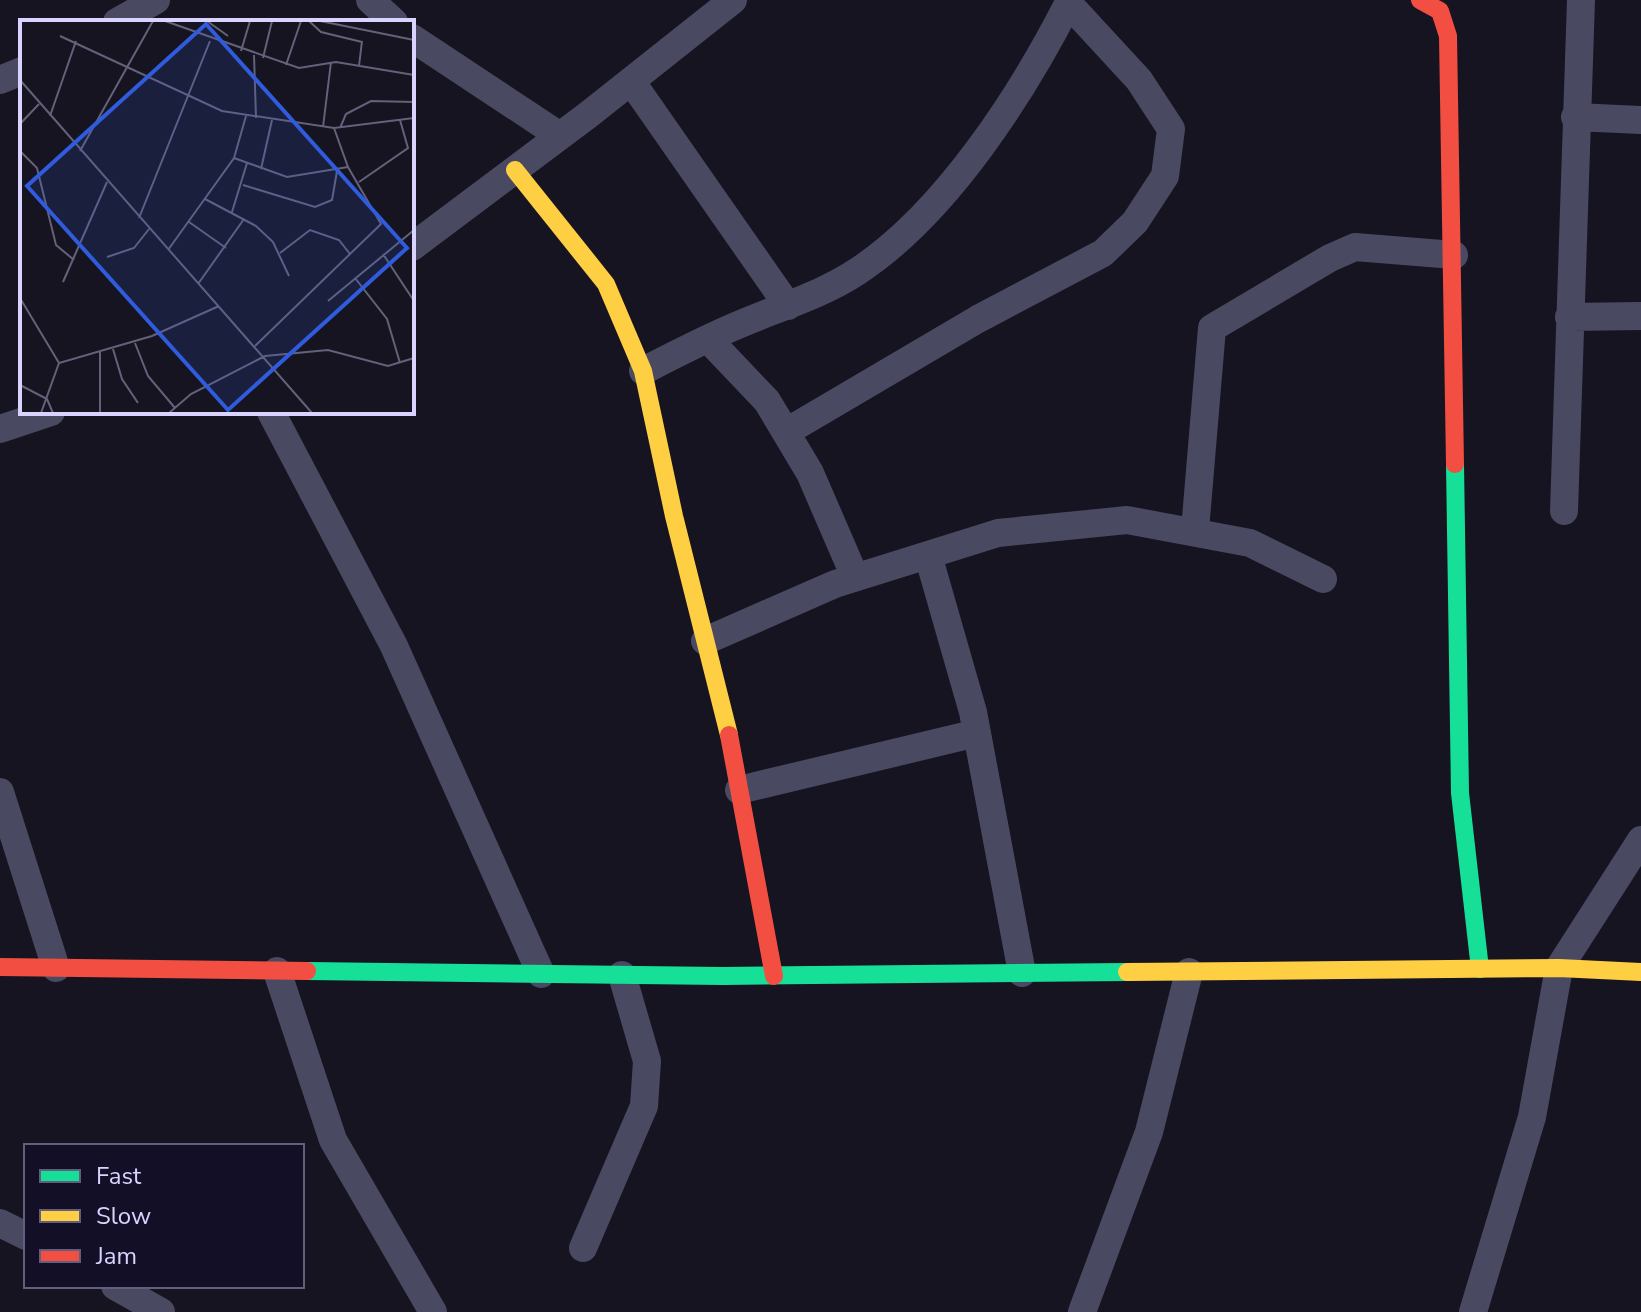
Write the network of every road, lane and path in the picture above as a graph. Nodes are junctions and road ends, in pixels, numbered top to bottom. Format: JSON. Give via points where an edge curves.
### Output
{"nodes":[{"id":1,"x":156,"y":0,"type":"edge"},
{"id":2,"x":370,"y":0,"type":"edge"},
{"id":3,"x":733,"y":0,"type":"edge"},
{"id":4,"x":1420,"y":0,"type":"edge"},
{"id":5,"x":1581,"y":0,"type":"edge"},
{"id":6,"x":1069,"y":1,"type":"edge"},
{"id":7,"x":121,"y":20,"type":"edge"},
{"id":8,"x":392,"y":20,"type":"edge"},
{"id":9,"x":414,"y":39,"type":"edge"},
{"id":10,"x":20,"y":72,"type":"edge"},
{"id":11,"x":0,"y":80,"type":"edge"},
{"id":12,"x":631,"y":81,"type":"junction"},
{"id":13,"x":1575,"y":117,"type":"junction"},
{"id":14,"x":1641,"y":120,"type":"edge"},
{"id":15,"x":560,"y":136,"type":"junction"},
{"id":16,"x":515,"y":170,"type":"junction"},
{"id":17,"x":414,"y":246,"type":"edge"},
{"id":18,"x":1454,"y":255,"type":"junction"},
{"id":19,"x":788,"y":306,"type":"junction"},
{"id":20,"x":1641,"y":316,"type":"edge"},
{"id":21,"x":1569,"y":317,"type":"junction"},
{"id":22,"x":708,"y":339,"type":"junction"},
{"id":23,"x":643,"y":371,"type":"junction"},
{"id":24,"x":45,"y":414,"type":"edge"},
{"id":25,"x":272,"y":414,"type":"edge"},
{"id":26,"x":0,"y":429,"type":"edge"},
{"id":27,"x":786,"y":432,"type":"junction"},
{"id":28,"x":1564,"y":511,"type":"dead end"},
{"id":29,"x":1195,"y":530,"type":"junction"},
{"id":30,"x":928,"y":555,"type":"junction"},
{"id":31,"x":855,"y":577,"type":"junction"},
{"id":32,"x":1323,"y":579,"type":"dead end"},
{"id":33,"x":705,"y":641,"type":"junction"},
{"id":34,"x":977,"y":733,"type":"junction"},
{"id":35,"x":739,"y":790,"type":"junction"},
{"id":36,"x":0,"y":792,"type":"edge"},
{"id":37,"x":1641,"y":840,"type":"edge"},
{"id":38,"x":0,"y":967,"type":"edge"},
{"id":39,"x":56,"y":968,"type":"junction"},
{"id":40,"x":1559,"y":968,"type":"junction"},
{"id":41,"x":1480,"y":969,"type":"junction"},
{"id":42,"x":277,"y":971,"type":"junction"},
{"id":43,"x":1189,"y":972,"type":"junction"},
{"id":44,"x":1641,"y":972,"type":"edge"},
{"id":45,"x":1022,"y":973,"type":"junction"},
{"id":46,"x":541,"y":974,"type":"junction"},
{"id":47,"x":622,"y":975,"type":"junction"},
{"id":48,"x":774,"y":976,"type":"junction"},
{"id":49,"x":0,"y":1223,"type":"edge"},
{"id":50,"x":24,"y":1235,"type":"edge"},
{"id":51,"x":583,"y":1248,"type":"dead end"},
{"id":52,"x":119,"y":1288,"type":"edge"},
{"id":53,"x":161,"y":1312,"type":"edge"},
{"id":54,"x":433,"y":1312,"type":"edge"},
{"id":55,"x":1082,"y":1312,"type":"edge"},
{"id":56,"x":1473,"y":1312,"type":"edge"}],
"edges":[{"from":1,"to":7,"type":"street"},
{"from":2,"to":8,"type":"street"},
{"from":3,"to":12,"type":"street"},
{"from":4,"to":18,"type":"street","via":[[1440,11],[1448,36]]},
{"from":5,"to":13,"type":"street"},
{"from":6,"to":19,"type":"street","via":[[1049,41],[963,171],[911,227],[858,271]]},
{"from":6,"to":27,"type":"street","via":[[1139,80],[1171,129],[1165,176],[1135,222],[1103,253]]},
{"from":9,"to":15,"type":"street"},
{"from":10,"to":11,"type":"street"},
{"from":12,"to":15,"type":"street"},
{"from":12,"to":19,"type":"street"},
{"from":13,"to":14,"type":"street"},
{"from":13,"to":21,"type":"street"},
{"from":15,"to":16,"type":"street"},
{"from":16,"to":17,"type":"street"},
{"from":16,"to":23,"type":"street","via":[[606,284]]},
{"from":18,"to":29,"type":"street","via":[[1355,247],[1212,328]]},
{"from":18,"to":41,"type":"street","via":[[1460,793]]},
{"from":19,"to":22,"type":"street"},
{"from":20,"to":21,"type":"street"},
{"from":21,"to":28,"type":"street"},
{"from":22,"to":23,"type":"street"},
{"from":22,"to":27,"type":"street","via":[[767,401]]},
{"from":23,"to":33,"type":"street"},
{"from":24,"to":26,"type":"street"},
{"from":25,"to":46,"type":"street","via":[[394,646]]},
{"from":27,"to":31,"type":"street","via":[[810,473]]},
{"from":29,"to":30,"type":"street","via":[[1127,520],[998,533]]},
{"from":29,"to":32,"type":"street","via":[[1250,543]]},
{"from":30,"to":31,"type":"street"},
{"from":30,"to":34,"type":"street"},
{"from":31,"to":33,"type":"street"},
{"from":33,"to":35,"type":"street"},
{"from":34,"to":35,"type":"street"},
{"from":34,"to":45,"type":"street"},
{"from":35,"to":48,"type":"street"},
{"from":36,"to":39,"type":"street"},
{"from":37,"to":40,"type":"street"},
{"from":38,"to":39,"type":"street"},
{"from":39,"to":42,"type":"street"},
{"from":40,"to":41,"type":"street"},
{"from":40,"to":44,"type":"street"},
{"from":40,"to":56,"type":"street","via":[[1532,1117]]},
{"from":41,"to":43,"type":"street"},
{"from":42,"to":46,"type":"street"},
{"from":42,"to":54,"type":"street","via":[[333,1140]]},
{"from":43,"to":45,"type":"street"},
{"from":43,"to":55,"type":"street","via":[[1149,1132]]},
{"from":45,"to":48,"type":"street"},
{"from":46,"to":47,"type":"street"},
{"from":47,"to":48,"type":"street"},
{"from":47,"to":51,"type":"street","via":[[647,1061],[644,1106]]},
{"from":49,"to":50,"type":"street"},
{"from":52,"to":53,"type":"street"}]}
